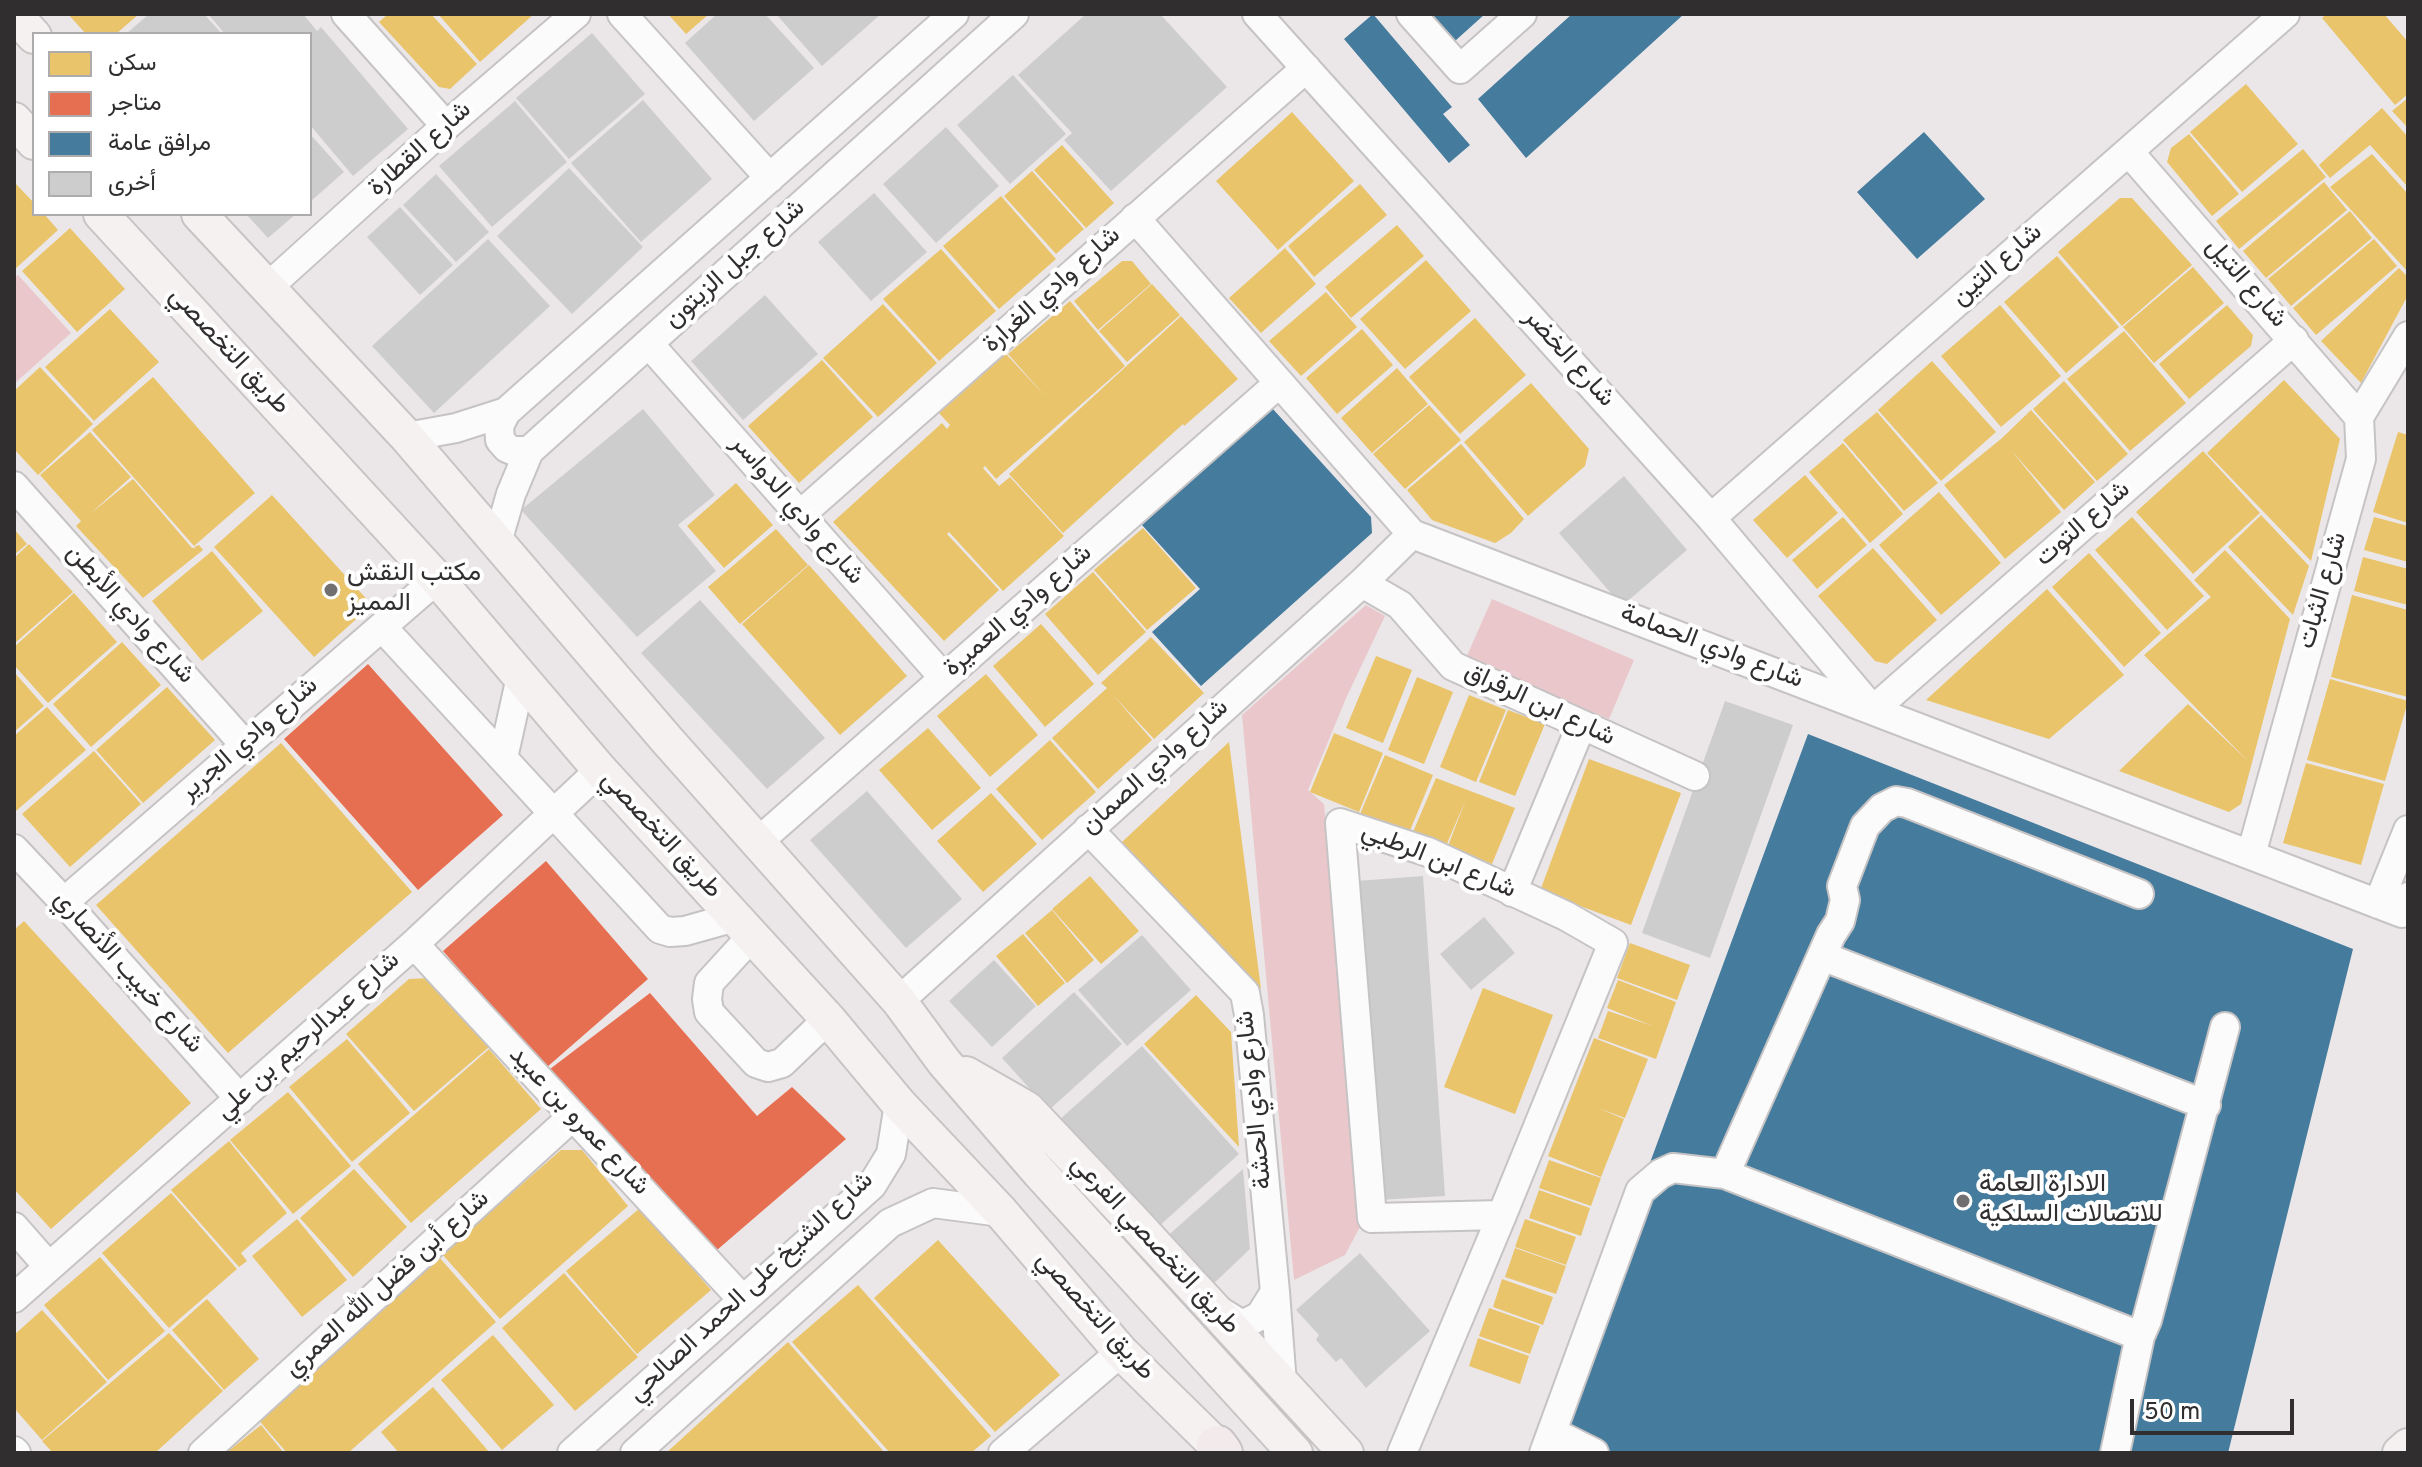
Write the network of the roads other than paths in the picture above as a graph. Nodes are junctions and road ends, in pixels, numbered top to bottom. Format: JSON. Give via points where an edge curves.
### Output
{"nodes":[{"id":1,"x":14,"y":14,"type":"edge"},
{"id":2,"x":346,"y":14,"type":"edge"},
{"id":3,"x":576,"y":14,"type":"edge"},
{"id":4,"x":622,"y":14,"type":"edge"},
{"id":5,"x":1014,"y":14,"type":"edge"},
{"id":6,"x":1257,"y":14,"type":"edge"},
{"id":7,"x":1411,"y":14,"type":"edge"},
{"id":8,"x":1522,"y":14,"type":"edge"},
{"id":9,"x":2285,"y":14,"type":"edge"},
{"id":10,"x":938,"y":19,"type":"edge"},
{"id":11,"x":32,"y":34,"type":"edge"},
{"id":12,"x":1306,"y":68,"type":"junction"},
{"id":13,"x":14,"y":120,"type":"edge"},
{"id":14,"x":446,"y":126,"type":"junction"},
{"id":15,"x":32,"y":140,"type":"edge"},
{"id":16,"x":2129,"y":152,"type":"junction"},
{"id":17,"x":770,"y":178,"type":"junction"},
{"id":18,"x":103,"y":216,"type":"edge"},
{"id":19,"x":201,"y":216,"type":"edge"},
{"id":20,"x":1135,"y":218,"type":"junction"},
{"id":21,"x":268,"y":287,"type":"junction"},
{"id":22,"x":2408,"y":336,"type":"edge"},
{"id":23,"x":2294,"y":340,"type":"junction"},
{"id":24,"x":649,"y":344,"type":"junction"},
{"id":25,"x":1278,"y":384,"type":"junction"},
{"id":26,"x":506,"y":412,"type":"junction"},
{"id":27,"x":2359,"y":417,"type":"junction"},
{"id":28,"x":407,"y":437,"type":"junction"},
{"id":29,"x":529,"y":451,"type":"junction"},
{"id":30,"x":14,"y":486,"type":"edge"},
{"id":31,"x":800,"y":515,"type":"junction"},
{"id":32,"x":1711,"y":518,"type":"junction"},
{"id":33,"x":1412,"y":534,"type":"junction"},
{"id":34,"x":497,"y":542,"type":"junction"},
{"id":35,"x":437,"y":579,"type":"junction"},
{"id":36,"x":1362,"y":583,"type":"junction"},
{"id":37,"x":382,"y":627,"type":"junction"},
{"id":38,"x":521,"y":677,"type":"junction"},
{"id":39,"x":944,"y":678,"type":"junction"},
{"id":40,"x":1873,"y":710,"type":"junction"},
{"id":41,"x":1581,"y":726,"type":"junction"},
{"id":42,"x":244,"y":744,"type":"junction"},
{"id":43,"x":503,"y":758,"type":"junction"},
{"id":44,"x":600,"y":770,"type":"junction"},
{"id":45,"x":1695,"y":776,"type":"dead end"},
{"id":46,"x":552,"y":814,"type":"junction"},
{"id":47,"x":1088,"y":829,"type":"junction"},
{"id":48,"x":2408,"y":830,"type":"edge"},
{"id":49,"x":759,"y":841,"type":"junction"},
{"id":50,"x":14,"y":849,"type":"edge"},
{"id":51,"x":2251,"y":855,"type":"junction"},
{"id":52,"x":1512,"y":892,"type":"junction"},
{"id":53,"x":2139,"y":894,"type":"dead end"},
{"id":54,"x":64,"y":902,"type":"junction"},
{"id":55,"x":2396,"y":905,"type":"edge"},
{"id":56,"x":744,"y":927,"type":"junction"},
{"id":57,"x":414,"y":944,"type":"junction"},
{"id":58,"x":1822,"y":956,"type":"junction"},
{"id":59,"x":899,"y":1001,"type":"junction"},
{"id":60,"x":828,"y":1019,"type":"junction"},
{"id":61,"x":2225,"y":1027,"type":"dead end"},
{"id":62,"x":944,"y":1062,"type":"junction"},
{"id":63,"x":240,"y":1099,"type":"junction"},
{"id":64,"x":899,"y":1104,"type":"junction"},
{"id":65,"x":2206,"y":1105,"type":"junction"},
{"id":66,"x":573,"y":1116,"type":"junction"},
{"id":67,"x":1725,"y":1174,"type":"junction"},
{"id":68,"x":1001,"y":1212,"type":"junction"},
{"id":69,"x":1502,"y":1215,"type":"junction"},
{"id":70,"x":14,"y":1227,"type":"edge"},
{"id":71,"x":49,"y":1267,"type":"junction"},
{"id":72,"x":1275,"y":1292,"type":"junction"},
{"id":73,"x":14,"y":1298,"type":"edge"},
{"id":74,"x":742,"y":1299,"type":"junction"},
{"id":75,"x":1211,"y":1307,"type":"junction"},
{"id":76,"x":2140,"y":1336,"type":"junction"},
{"id":77,"x":1121,"y":1352,"type":"junction"},
{"id":78,"x":1282,"y":1384,"type":"junction"},
{"id":79,"x":1548,"y":1442,"type":"edge"},
{"id":80,"x":2408,"y":1446,"type":"edge"},
{"id":81,"x":1214,"y":1451,"type":"edge"},
{"id":82,"x":203,"y":1453,"type":"edge"},
{"id":83,"x":572,"y":1453,"type":"edge"},
{"id":84,"x":635,"y":1453,"type":"edge"},
{"id":85,"x":1003,"y":1453,"type":"edge"},
{"id":86,"x":1295,"y":1453,"type":"edge"},
{"id":87,"x":1346,"y":1453,"type":"edge"},
{"id":88,"x":1402,"y":1453,"type":"edge"},
{"id":89,"x":1594,"y":1453,"type":"edge"},
{"id":90,"x":2115,"y":1453,"type":"edge"},
{"id":91,"x":2400,"y":1453,"type":"edge"}],
"edges":[{"from":1,"to":11,"type":"main road"},
{"from":2,"to":14,"type":"street"},
{"from":3,"to":14,"type":"street","name":"شارع القطارة"},
{"from":4,"to":17,"type":"street"},
{"from":5,"to":24,"type":"street","name":"شارع جبل الزيتون"},
{"from":6,"to":12,"type":"street","name":"شارع الخضر"},
{"from":7,"to":8,"type":"street","via":[[1460,69]]},
{"from":9,"to":16,"type":"street","name":"شارع التين"},
{"from":10,"to":17,"type":"street","name":"شارع جبل الزيتون"},
{"from":12,"to":20,"type":"street","name":"شارع وادي الغرارة"},
{"from":12,"to":32,"type":"street","name":"شارع الخضر"},
{"from":13,"to":15,"type":"main road"},
{"from":14,"to":21,"type":"street","name":"شارع القطارة"},
{"from":16,"to":23,"type":"street","name":"شارع التيل"},
{"from":16,"to":32,"type":"street","name":"شارع التين"},
{"from":17,"to":26,"type":"street","name":"شارع جبل الزيتون"},
{"from":18,"to":35,"type":"main road","name":"طريق التخصصي"},
{"from":19,"to":21,"type":"main road"},
{"from":20,"to":25,"type":"street","name":"شارع وادي الحمامة"},
{"from":20,"to":31,"type":"street","name":"شارع وادي الغرارة"},
{"from":21,"to":28,"type":"main road"},
{"from":22,"to":27,"type":"street"},
{"from":23,"to":27,"type":"street","name":"شارع التيل"},
{"from":23,"to":40,"type":"street","name":"شارع التوت"},
{"from":24,"to":29,"type":"street","name":"شارع جبل الزيتون"},
{"from":24,"to":31,"type":"street","name":"شارع وادي الدواسر"},
{"from":25,"to":33,"type":"street","name":"شارع وادي الحمامة"},
{"from":25,"to":39,"type":"street","name":"شارع وادي العميرة"},
{"from":26,"to":28,"type":"street","name":"شارع جبل الزيتون"},
{"from":26,"to":29,"type":"street","via":[[500,440],[514,451]]},
{"from":27,"to":51,"type":"street","name":"شارع الثبات","via":[[2361,459]]},
{"from":28,"to":34,"type":"main road"},
{"from":29,"to":34,"type":"street","name":"شارع جبل الزيتون"},
{"from":30,"to":42,"type":"street","name":"شارع وادي الأبطن"},
{"from":31,"to":39,"type":"street","name":"شارع وادي الدواسر"},
{"from":32,"to":40,"type":"street","name":"شارع الخضر"},
{"from":33,"to":36,"type":"street","name":"شارع وادي الصمان"},
{"from":33,"to":40,"type":"street","name":"شارع وادي الحمامة"},
{"from":34,"to":49,"type":"main road"},
{"from":35,"to":37,"type":"street","name":"شارع وادي الجرير"},
{"from":35,"to":38,"type":"main road","name":"طريق التخصصي"},
{"from":36,"to":41,"type":"street","name":"شارع ابن الرقراق","via":[[1400,605],[1453,666]]},
{"from":36,"to":47,"type":"street","name":"شارع وادي الصمان"},
{"from":37,"to":42,"type":"street","name":"شارع وادي الجرير"},
{"from":37,"to":43,"type":"street"},
{"from":38,"to":43,"type":"street"},
{"from":38,"to":44,"type":"main road","name":"طريق التخصصي"},
{"from":39,"to":49,"type":"street","name":"شارع وادي العميرة"},
{"from":40,"to":51,"type":"street","name":"شارع وادي الحمامة"},
{"from":41,"to":45,"type":"street","name":"شارع ابن الرقراق"},
{"from":41,"to":52,"type":"street"},
{"from":42,"to":54,"type":"street","name":"شارع وادي الجرير"},
{"from":43,"to":46,"type":"street"},
{"from":44,"to":46,"type":"street","name":"شارع عبدالرحيم بن علي"},
{"from":44,"to":56,"type":"main road","name":"طريق التخصصي"},
{"from":46,"to":56,"type":"street","via":[[660,929]]},
{"from":46,"to":57,"type":"street","name":"شارع عبدالرحيم بن علي"},
{"from":47,"to":59,"type":"street","name":"شارع وادي الصمان"},
{"from":47,"to":72,"type":"street","name":"شارع وادي الحشة","via":[[1245,993]]},
{"from":48,"to":55,"type":"street"},
{"from":49,"to":59,"type":"main road"},
{"from":50,"to":54,"type":"street","name":"شارع خبيب الأنصاري"},
{"from":51,"to":55,"type":"street","name":"شارع وادي الحمامة"},
{"from":52,"to":69,"type":"street","name":"شارع ابن الرطبي","via":[[1613,943]]},
{"from":52,"to":69,"type":"street","name":"شارع ابن الرطبي","via":[[1428,852],[1340,823],[1372,1218]]},
{"from":53,"to":58,"type":"street","via":[[1896,801],[1865,826],[1842,886],[1840,921]]},
{"from":54,"to":63,"type":"street","name":"شارع خبيب الأنصاري"},
{"from":56,"to":60,"type":"main road","name":"طريق التخصصي"},
{"from":56,"to":60,"type":"street","via":[[709,983],[709,1012],[756,1063],[768,1067],[782,1063]]},
{"from":57,"to":63,"type":"street","name":"شارع عبدالرحيم بن علي"},
{"from":57,"to":66,"type":"street","name":"شارع عمرو بن عبيد"},
{"from":58,"to":65,"type":"street"},
{"from":58,"to":67,"type":"street"},
{"from":59,"to":62,"type":"main road"},
{"from":60,"to":64,"type":"main road","name":"طريق التخصصي"},
{"from":61,"to":65,"type":"street"},
{"from":62,"to":75,"type":"main road","name":"طريق التخصصي الفرعي","via":[[1027,1109]]},
{"from":62,"to":86,"type":"main road"},
{"from":63,"to":71,"type":"street","name":"شارع عبدالرحيم بن علي"},
{"from":64,"to":68,"type":"main road","name":"طريق التخصصي"},
{"from":64,"to":74,"type":"street","name":"شارع الشيخ على الحمد الصالحي","via":[[891,1154],[872,1185]]},
{"from":65,"to":76,"type":"street"},
{"from":66,"to":74,"type":"street","name":"شارع عمرو بن عبيد"},
{"from":66,"to":82,"type":"street","name":"شارع أبن فضل الله العمري"},
{"from":67,"to":76,"type":"street"},
{"from":67,"to":79,"type":"street","via":[[1673,1168],[1640,1191]]},
{"from":68,"to":77,"type":"main road","name":"طريق التخصصي"},
{"from":68,"to":84,"type":"street","name":"شارع الشيخ على الحمد الصالحي","via":[[933,1203],[890,1223]]},
{"from":69,"to":88,"type":"street","name":"شارع ابن الرطبي"},
{"from":70,"to":71,"type":"street"},
{"from":71,"to":73,"type":"street","name":"شارع عبدالرحيم بن علي"},
{"from":72,"to":75,"type":"street","via":[[1260,1316],[1242,1325]]},
{"from":72,"to":78,"type":"street","name":"شارع وادي الحشة"},
{"from":74,"to":83,"type":"street","name":"شارع الشيخ على الحمد الصالحي"},
{"from":75,"to":78,"type":"main road","name":"طريق التخصصي الفرعي"},
{"from":76,"to":90,"type":"street"},
{"from":77,"to":81,"type":"main road","name":"طريق التخصصي"},
{"from":77,"to":85,"type":"street"},
{"from":78,"to":87,"type":"main road","name":"طريق التخصصي الفرعي"},
{"from":79,"to":89,"type":"street"},
{"from":80,"to":91,"type":"main road"}]}
